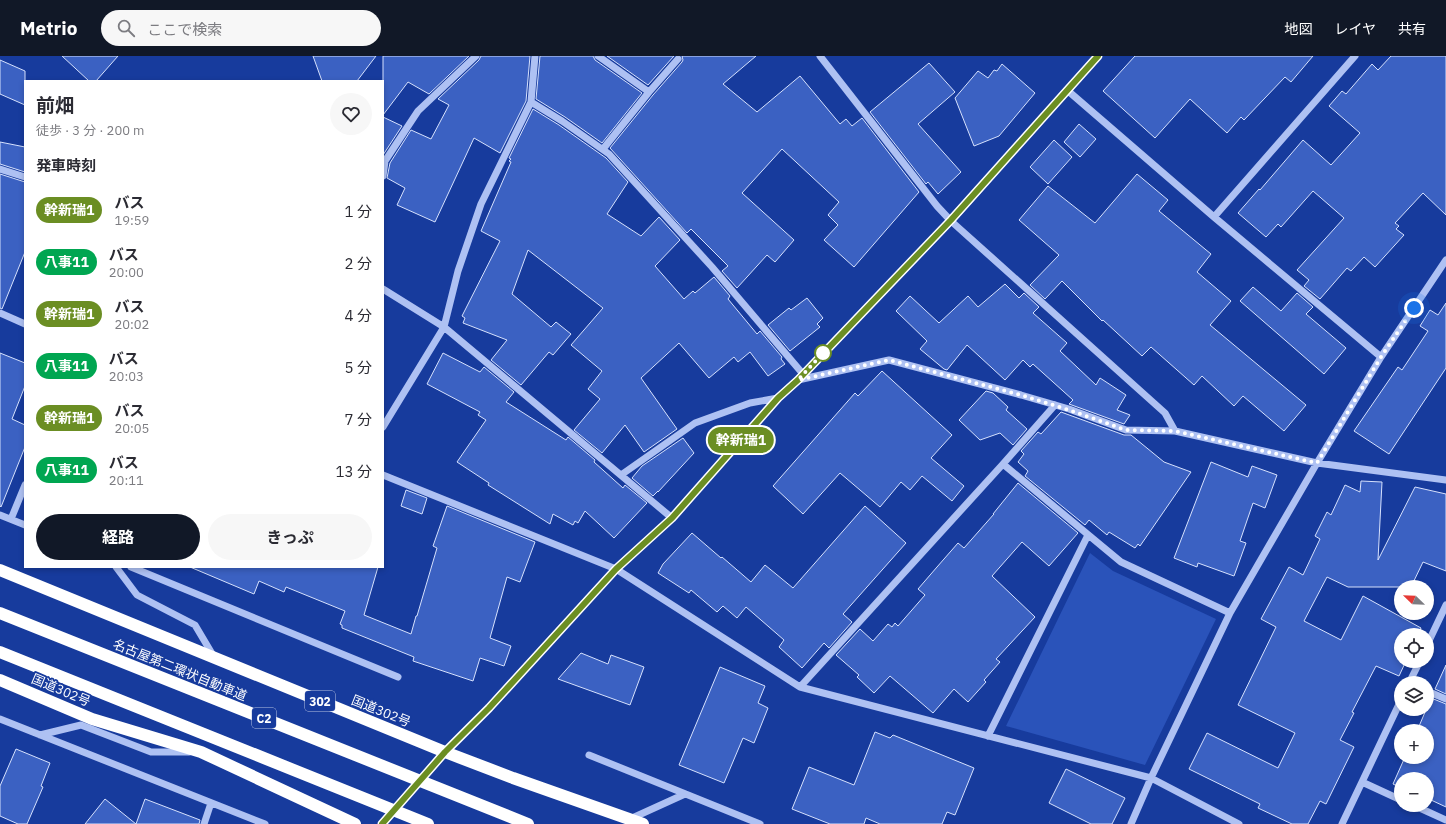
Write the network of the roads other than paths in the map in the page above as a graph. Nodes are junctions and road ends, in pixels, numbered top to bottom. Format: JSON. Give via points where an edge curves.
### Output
{"nodes":[{"id":1,"x":476,"y":56,"type":"edge"},
{"id":2,"x":535,"y":56,"type":"edge"},
{"id":3,"x":598,"y":56,"type":"edge"},
{"id":4,"x":820,"y":56,"type":"edge"},
{"id":5,"x":1098,"y":56,"type":"edge"},
{"id":6,"x":1355,"y":56,"type":"edge"},
{"id":7,"x":678,"y":60,"type":"dead end"},
{"id":8,"x":1067,"y":90,"type":"junction"},
{"id":9,"x":649,"y":92,"type":"junction"},
{"id":10,"x":531,"y":102,"type":"junction"},
{"id":11,"x":602,"y":149,"type":"junction"},
{"id":12,"x":384,"y":168,"type":"edge"},
{"id":13,"x":0,"y":169,"type":"edge"},
{"id":14,"x":24,"y":177,"type":"edge"},
{"id":15,"x":1214,"y":217,"type":"junction"},
{"id":16,"x":951,"y":220,"type":"junction"},
{"id":17,"x":1446,"y":260,"type":"edge"},
{"id":18,"x":384,"y":290,"type":"edge"},
{"id":19,"x":0,"y":314,"type":"edge"},
{"id":20,"x":24,"y":324,"type":"edge"},
{"id":21,"x":444,"y":327,"type":"junction"},
{"id":22,"x":1381,"y":357,"type":"junction"},
{"id":23,"x":803,"y":374,"type":"junction"},
{"id":24,"x":798,"y":380,"type":"junction"},
{"id":25,"x":778,"y":398,"type":"junction"},
{"id":26,"x":1055,"y":405,"type":"junction"},
{"id":27,"x":384,"y":425,"type":"edge"},
{"id":28,"x":1175,"y":431,"type":"junction"},
{"id":29,"x":1317,"y":463,"type":"junction"},
{"id":30,"x":1003,"y":464,"type":"junction"},
{"id":31,"x":384,"y":476,"type":"edge"},
{"id":32,"x":621,"y":476,"type":"junction"},
{"id":33,"x":1446,"y":480,"type":"edge"},
{"id":34,"x":24,"y":487,"type":"edge"},
{"id":35,"x":0,"y":515,"type":"edge"},
{"id":36,"x":672,"y":518,"type":"junction"},
{"id":37,"x":11,"y":519,"type":"junction"},
{"id":38,"x":24,"y":525,"type":"edge"},
{"id":39,"x":1088,"y":535,"type":"junction"},
{"id":40,"x":117,"y":568,"type":"edge"},
{"id":41,"x":133,"y":568,"type":"edge"},
{"id":42,"x":616,"y":569,"type":"junction"},
{"id":43,"x":0,"y":570,"type":"edge"},
{"id":44,"x":1446,"y":605,"type":"edge"},
{"id":45,"x":0,"y":613,"type":"edge"},
{"id":46,"x":1230,"y":613,"type":"junction"},
{"id":47,"x":1434,"y":631,"type":"edge"},
{"id":48,"x":0,"y":652,"type":"edge"},
{"id":49,"x":214,"y":658,"type":"junction"},
{"id":50,"x":398,"y":677,"type":"dead end"},
{"id":51,"x":0,"y":680,"type":"edge"},
{"id":52,"x":800,"y":687,"type":"junction"},
{"id":53,"x":1434,"y":694,"type":"edge"},
{"id":54,"x":1446,"y":699,"type":"edge"},
{"id":55,"x":1394,"y":715,"type":"edge"},
{"id":56,"x":0,"y":719,"type":"edge"},
{"id":57,"x":40,"y":735,"type":"junction"},
{"id":58,"x":988,"y":736,"type":"junction"},
{"id":59,"x":201,"y":752,"type":"junction"},
{"id":60,"x":445,"y":752,"type":"junction"},
{"id":61,"x":589,"y":755,"type":"dead end"},
{"id":62,"x":1151,"y":778,"type":"junction"},
{"id":63,"x":1362,"y":782,"type":"junction"},
{"id":64,"x":686,"y":794,"type":"junction"},
{"id":65,"x":1394,"y":797,"type":"edge"},
{"id":66,"x":211,"y":802,"type":"junction"},
{"id":67,"x":1428,"y":812,"type":"edge"},
{"id":68,"x":630,"y":819,"type":"junction"},
{"id":69,"x":1446,"y":820,"type":"edge"},
{"id":70,"x":204,"y":824,"type":"edge"},
{"id":71,"x":265,"y":824,"type":"edge"},
{"id":72,"x":355,"y":824,"type":"edge"},
{"id":73,"x":382,"y":824,"type":"edge"},
{"id":74,"x":428,"y":824,"type":"edge"},
{"id":75,"x":528,"y":824,"type":"edge"},
{"id":76,"x":643,"y":824,"type":"edge"},
{"id":77,"x":760,"y":824,"type":"edge"},
{"id":78,"x":1131,"y":824,"type":"edge"},
{"id":79,"x":1239,"y":824,"type":"edge"},
{"id":80,"x":1342,"y":824,"type":"edge"}],
"edges":[{"from":1,"to":12,"type":"street","via":[[418,111],[385,161]]},
{"from":2,"to":10,"type":"street"},
{"from":3,"to":9,"type":"street"},
{"from":4,"to":16,"type":"street","via":[[937,206]]},
{"from":5,"to":8,"type":"street"},
{"from":6,"to":15,"type":"street"},
{"from":7,"to":9,"type":"street"},
{"from":8,"to":15,"type":"street"},
{"from":8,"to":16,"type":"street"},
{"from":9,"to":11,"type":"street"},
{"from":10,"to":11,"type":"street"},
{"from":10,"to":21,"type":"street","via":[[480,204],[458,271]]},
{"from":11,"to":23,"type":"street","via":[[712,267]]},
{"from":13,"to":14,"type":"street"},
{"from":15,"to":22,"type":"street"},
{"from":16,"to":23,"type":"street"},
{"from":16,"to":28,"type":"street","via":[[1165,413]]},
{"from":17,"to":22,"type":"street"},
{"from":18,"to":21,"type":"street"},
{"from":19,"to":20,"type":"street"},
{"from":21,"to":27,"type":"street"},
{"from":21,"to":32,"type":"street"},
{"from":22,"to":29,"type":"street"},
{"from":23,"to":24,"type":"street"},
{"from":24,"to":25,"type":"street"},
{"from":24,"to":26,"type":"street","via":[[889,360]]},
{"from":25,"to":32,"type":"street","via":[[750,403],[695,423]]},
{"from":25,"to":36,"type":"street"},
{"from":26,"to":28,"type":"street","via":[[1126,430]]},
{"from":26,"to":30,"type":"street"},
{"from":28,"to":29,"type":"street"},
{"from":29,"to":33,"type":"street"},
{"from":29,"to":46,"type":"street"},
{"from":30,"to":39,"type":"street"},
{"from":30,"to":52,"type":"street"},
{"from":31,"to":42,"type":"street"},
{"from":32,"to":36,"type":"street"},
{"from":34,"to":37,"type":"street"},
{"from":35,"to":37,"type":"street"},
{"from":36,"to":42,"type":"street"},
{"from":37,"to":38,"type":"street"},
{"from":39,"to":46,"type":"street","via":[[1121,562]]},
{"from":39,"to":58,"type":"street"},
{"from":40,"to":49,"type":"street","via":[[137,595],[195,625]]},
{"from":41,"to":50,"type":"street"},
{"from":42,"to":52,"type":"street"},
{"from":42,"to":60,"type":"street","via":[[489,708]]},
{"from":43,"to":49,"type":"highway","name":"国道302号","number":"302"},
{"from":44,"to":47,"type":"street"},
{"from":45,"to":75,"type":"highway","name":"名古屋第二環状自動車道","number":"C2","bridge":true},
{"from":46,"to":62,"type":"street"},
{"from":48,"to":74,"type":"highway","bridge":true},
{"from":49,"to":60,"type":"highway","name":"国道302号","number":"302"},
{"from":51,"to":59,"type":"highway","name":"国道302号","via":[[92,719]]},
{"from":52,"to":58,"type":"street"},
{"from":53,"to":54,"type":"street"},
{"from":55,"to":63,"type":"street"},
{"from":56,"to":57,"type":"street"},
{"from":57,"to":59,"type":"street","via":[[81,724],[151,752]]},
{"from":57,"to":66,"type":"street"},
{"from":58,"to":62,"type":"street"},
{"from":59,"to":72,"type":"highway","name":"国道302号"},
{"from":60,"to":68,"type":"highway","name":"国道302号","number":"302"},
{"from":60,"to":73,"type":"street"},
{"from":61,"to":64,"type":"street"},
{"from":62,"to":78,"type":"street"},
{"from":62,"to":79,"type":"street"},
{"from":63,"to":65,"type":"street"},
{"from":63,"to":80,"type":"street"},
{"from":64,"to":68,"type":"street"},
{"from":64,"to":77,"type":"street"},
{"from":66,"to":70,"type":"street"},
{"from":66,"to":71,"type":"street"},
{"from":67,"to":69,"type":"street"},
{"from":68,"to":76,"type":"highway","name":"国道302号","number":"302"}]}
